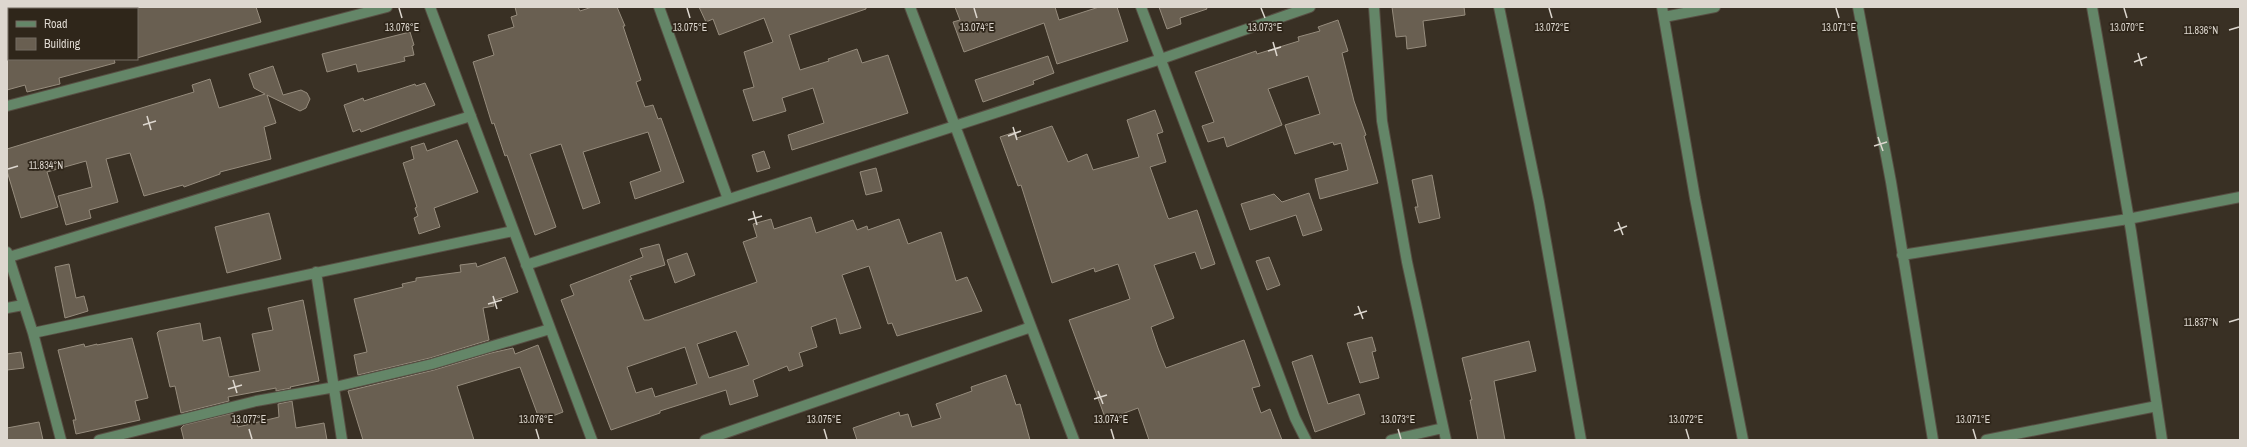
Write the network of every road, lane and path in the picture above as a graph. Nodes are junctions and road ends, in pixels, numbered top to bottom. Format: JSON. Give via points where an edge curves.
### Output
{"nodes":[{"id":1,"x":387,"y":7,"type":"edge"},
{"id":2,"x":430,"y":7,"type":"edge"},
{"id":3,"x":659,"y":7,"type":"edge"},
{"id":4,"x":910,"y":7,"type":"edge"},
{"id":5,"x":1141,"y":7,"type":"edge"},
{"id":6,"x":1310,"y":7,"type":"edge"},
{"id":7,"x":1374,"y":7,"type":"edge"},
{"id":8,"x":1499,"y":7,"type":"edge"},
{"id":9,"x":1662,"y":7,"type":"edge"},
{"id":10,"x":1715,"y":7,"type":"edge"},
{"id":11,"x":1858,"y":7,"type":"edge"},
{"id":12,"x":2092,"y":7,"type":"edge"},
{"id":13,"x":1664,"y":17,"type":"junction"},
{"id":14,"x":1161,"y":59,"type":"junction"},
{"id":15,"x":7,"y":106,"type":"edge"},
{"id":16,"x":471,"y":116,"type":"junction"},
{"id":17,"x":956,"y":125,"type":"junction"},
{"id":18,"x":2240,"y":197,"type":"edge"},
{"id":19,"x":728,"y":198,"type":"junction"},
{"id":20,"x":2128,"y":219,"type":"junction"},
{"id":21,"x":513,"y":230,"type":"junction"},
{"id":22,"x":8,"y":254,"type":"edge"},
{"id":23,"x":1902,"y":255,"type":"junction"},
{"id":24,"x":526,"y":265,"type":"junction"},
{"id":25,"x":316,"y":272,"type":"junction"},
{"id":26,"x":23,"y":305,"type":"junction"},
{"id":27,"x":7,"y":308,"type":"edge"},
{"id":28,"x":1031,"y":327,"type":"junction"},
{"id":29,"x":550,"y":329,"type":"junction"},
{"id":30,"x":34,"y":333,"type":"junction"},
{"id":31,"x":335,"y":387,"type":"junction"},
{"id":32,"x":2157,"y":406,"type":"junction"},
{"id":33,"x":1443,"y":428,"type":"junction"},
{"id":34,"x":61,"y":440,"type":"edge"},
{"id":35,"x":99,"y":440,"type":"edge"},
{"id":36,"x":342,"y":440,"type":"edge"},
{"id":37,"x":592,"y":440,"type":"edge"},
{"id":38,"x":705,"y":440,"type":"edge"},
{"id":39,"x":1074,"y":440,"type":"edge"},
{"id":40,"x":1306,"y":440,"type":"edge"},
{"id":41,"x":1391,"y":440,"type":"edge"},
{"id":42,"x":1446,"y":440,"type":"edge"},
{"id":43,"x":1581,"y":440,"type":"edge"},
{"id":44,"x":1743,"y":440,"type":"edge"},
{"id":45,"x":1933,"y":440,"type":"edge"},
{"id":46,"x":1986,"y":440,"type":"edge"},
{"id":47,"x":2162,"y":440,"type":"edge"}],
"edges":[{"from":1,"to":15,"type":"street"},
{"from":2,"to":16,"type":"street"},
{"from":3,"to":19,"type":"street"},
{"from":4,"to":17,"type":"street"},
{"from":5,"to":14,"type":"street"},
{"from":6,"to":14,"type":"street"},
{"from":7,"to":33,"type":"street","via":[[1382,121],[1406,262]]},
{"from":8,"to":43,"type":"street","via":[[1539,202]]},
{"from":9,"to":13,"type":"street"},
{"from":10,"to":13,"type":"street"},
{"from":11,"to":23,"type":"street"},
{"from":12,"to":20,"type":"street"},
{"from":13,"to":44,"type":"street","via":[[1695,198]]},
{"from":14,"to":17,"type":"street"},
{"from":14,"to":40,"type":"street","via":[[1295,418]]},
{"from":16,"to":21,"type":"street"},
{"from":16,"to":22,"type":"street"},
{"from":17,"to":19,"type":"street"},
{"from":17,"to":28,"type":"street"},
{"from":18,"to":20,"type":"street"},
{"from":19,"to":24,"type":"street"},
{"from":20,"to":23,"type":"street"},
{"from":20,"to":32,"type":"street"},
{"from":21,"to":24,"type":"street"},
{"from":21,"to":25,"type":"street"},
{"from":22,"to":26,"type":"street"},
{"from":23,"to":45,"type":"street"},
{"from":24,"to":29,"type":"street"},
{"from":25,"to":30,"type":"street"},
{"from":25,"to":31,"type":"street"},
{"from":26,"to":27,"type":"street"},
{"from":26,"to":30,"type":"street"},
{"from":28,"to":38,"type":"street"},
{"from":28,"to":39,"type":"street"},
{"from":29,"to":31,"type":"street","via":[[432,364]]},
{"from":29,"to":37,"type":"street"},
{"from":30,"to":34,"type":"street"},
{"from":31,"to":35,"type":"street","via":[[256,401]]},
{"from":31,"to":36,"type":"street"},
{"from":32,"to":46,"type":"street"},
{"from":32,"to":47,"type":"street"},
{"from":33,"to":41,"type":"street"},
{"from":33,"to":42,"type":"street"}]}
